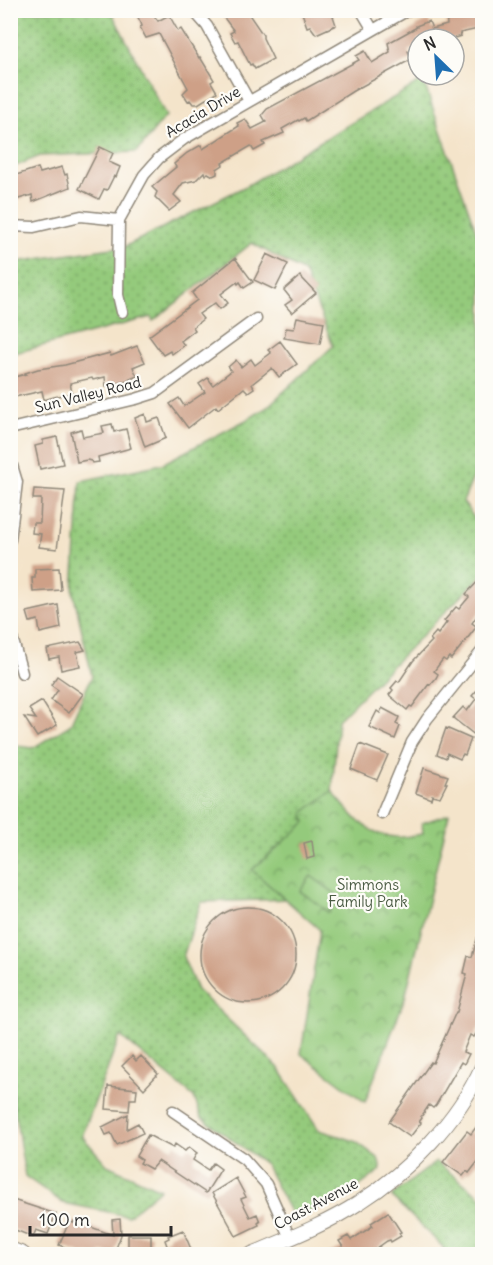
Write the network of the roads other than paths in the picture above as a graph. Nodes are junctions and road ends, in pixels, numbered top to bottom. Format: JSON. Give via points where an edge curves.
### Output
{"nodes":[{"id":1,"x":193,"y":10,"type":"edge"},
{"id":2,"x":361,"y":10,"type":"edge"},
{"id":3,"x":408,"y":10,"type":"edge"},
{"id":4,"x":373,"y":30,"type":"junction"},
{"id":5,"x":249,"y":101,"type":"junction"},
{"id":6,"x":118,"y":220,"type":"junction"},
{"id":7,"x":10,"y":226,"type":"edge"},
{"id":8,"x":122,"y":312,"type":"dead end"},
{"id":9,"x":256,"y":319,"type":"dead end"},
{"id":10,"x":10,"y":429,"type":"edge"},
{"id":11,"x":10,"y":459,"type":"edge"},
{"id":12,"x":10,"y":540,"type":"edge"},
{"id":13,"x":10,"y":630,"type":"edge"},
{"id":14,"x":483,"y":651,"type":"edge"},
{"id":15,"x":22,"y":673,"type":"dead end"},
{"id":16,"x":382,"y":814,"type":"dead end"},
{"id":17,"x":483,"y":1067,"type":"edge"},
{"id":18,"x":173,"y":1111,"type":"dead end"},
{"id":19,"x":290,"y":1238,"type":"junction"},
{"id":20,"x":10,"y":1249,"type":"edge"},
{"id":21,"x":23,"y":1254,"type":"edge"},
{"id":22,"x":252,"y":1254,"type":"edge"}],
"edges":[{"from":1,"to":5,"type":"street","via":[[207,26]]},
{"from":2,"to":4,"type":"street"},
{"from":3,"to":4,"type":"street","name":"Acacia Drive"},
{"from":4,"to":5,"type":"street","name":"Acacia Drive"},
{"from":5,"to":6,"type":"street","name":"Acacia Drive","via":[[159,158],[144,175]]},
{"from":6,"to":7,"type":"street","via":[[81,216],[34,227]]},
{"from":6,"to":8,"type":"street","name":"Acacia Drive","via":[[117,295]]},
{"from":9,"to":10,"type":"street","name":"Sun Valley Road","via":[[155,393]]},
{"from":11,"to":12,"type":"street","via":[[17,482]]},
{"from":13,"to":15,"type":"street"},
{"from":14,"to":16,"type":"street","via":[[412,742]]},
{"from":17,"to":19,"type":"street","name":"Coast Avenue","via":[[464,1103],[403,1171],[360,1203]]},
{"from":18,"to":19,"type":"street","via":[[244,1160],[266,1184]]},
{"from":19,"to":22,"type":"street","name":"Coast Avenue"},
{"from":20,"to":21,"type":"street"}]}
